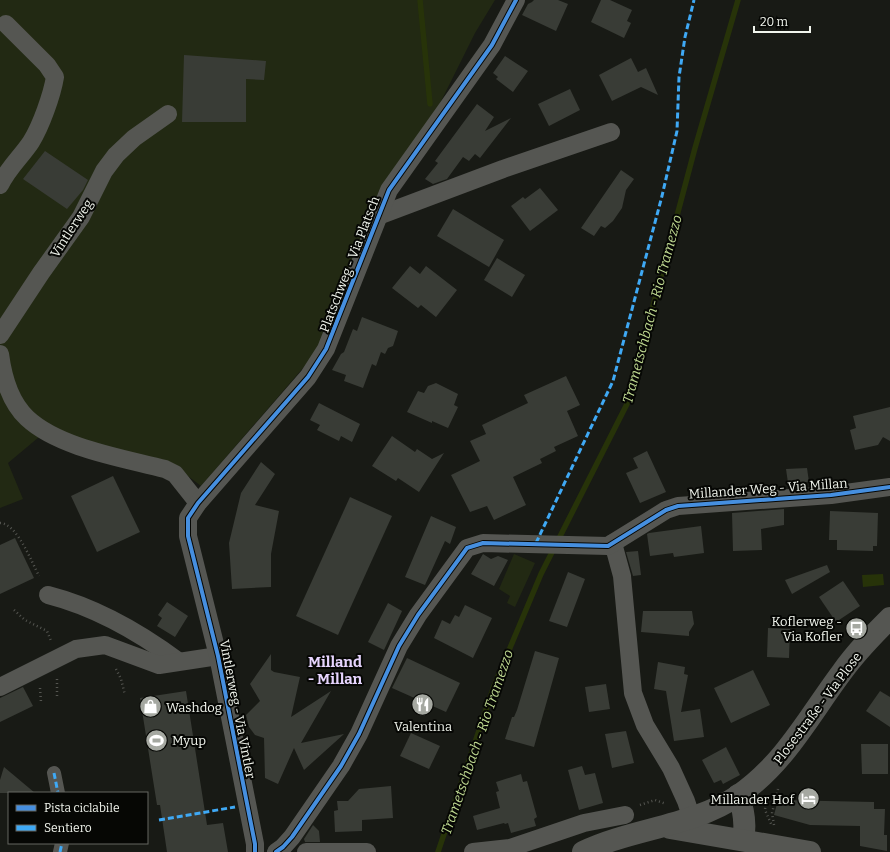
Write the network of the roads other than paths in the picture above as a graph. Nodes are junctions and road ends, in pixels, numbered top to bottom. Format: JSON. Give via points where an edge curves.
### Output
{"nodes":[{"id":1,"x":516,"y":0,"type":"edge"},
{"id":2,"x":6,"y":24,"type":"dead end"},
{"id":3,"x":168,"y":114,"type":"dead end"},
{"id":4,"x":611,"y":132,"type":"dead end"},
{"id":5,"x":0,"y":185,"type":"edge"},
{"id":6,"x":378,"y":216,"type":"junction"},
{"id":7,"x":0,"y":335,"type":"edge"},
{"id":8,"x":0,"y":354,"type":"edge"},
{"id":9,"x":890,"y":487,"type":"edge"},
{"id":10,"x":198,"y":503,"type":"junction"},
{"id":11,"x":613,"y":543,"type":"junction"},
{"id":12,"x":48,"y":595,"type":"dead end"},
{"id":13,"x":890,"y":618,"type":"edge"},
{"id":14,"x":218,"y":656,"type":"junction"},
{"id":15,"x":178,"y":661,"type":"junction"},
{"id":16,"x":0,"y":687,"type":"edge"},
{"id":17,"x":54,"y":773,"type":"dead end"},
{"id":18,"x":58,"y":792,"type":"edge"},
{"id":19,"x":738,"y":795,"type":"junction"},
{"id":20,"x":625,"y":815,"type":"dead end"},
{"id":21,"x":692,"y":818,"type":"junction"},
{"id":22,"x":663,"y":827,"type":"junction"},
{"id":23,"x":743,"y":840,"type":"junction"},
{"id":24,"x":255,"y":852,"type":"edge"},
{"id":25,"x":276,"y":852,"type":"edge"},
{"id":26,"x":306,"y":852,"type":"edge"},
{"id":27,"x":367,"y":852,"type":"edge"},
{"id":28,"x":473,"y":852,"type":"edge"},
{"id":29,"x":583,"y":852,"type":"edge"},
{"id":30,"x":810,"y":852,"type":"edge"}],
"edges":[{"from":1,"to":6,"type":"street","name":"Platschweg - Via Platsch","via":[[492,45],[389,190]]},
{"from":2,"to":5,"type":"street","via":[[47,65],[55,78],[52,92],[31,141],[6,172]]},
{"from":3,"to":7,"type":"street","name":"Vintlerweg","via":[[116,154],[104,171],[81,217]]},
{"from":4,"to":6,"type":"street","name":"Platschweg - Via Platsch"},
{"from":6,"to":10,"type":"street","name":"Platschweg - Via Platsch","via":[[326,349],[308,377]]},
{"from":8,"to":10,"type":"street","via":[[11,396],[27,418],[67,442],[165,469],[175,474]]},
{"from":9,"to":11,"type":"street","name":"Millander Weg - Via Millan","via":[[831,495],[678,506],[666,510]]},
{"from":10,"to":14,"type":"street","name":"Vintlerweg - Via Vintler","via":[[188,518],[188,536]]},
{"from":11,"to":21,"type":"street","via":[[622,576],[634,693],[645,725],[671,768]]},
{"from":11,"to":25,"type":"street","name":"Millander Weg - Via Millan","via":[[599,547],[483,543],[476,544],[464,552],[418,615],[399,646],[360,734],[341,766],[292,837]]},
{"from":12,"to":15,"type":"street","via":[[124,624]]},
{"from":13,"to":19,"type":"street","name":"Plosestraße - Via Plose","via":[[842,672],[770,771]]},
{"from":14,"to":15,"type":"street","name":"Vintlerweg - Via Vintler"},
{"from":14,"to":24,"type":"street","name":"Vintlerweg - Via Vintler"},
{"from":15,"to":16,"type":"street","name":"Vintlerweg - Via Vintler","via":[[159,665],[105,645],[76,649]]},
{"from":17,"to":18,"type":"street"},
{"from":19,"to":21,"type":"street","name":"Plosestraße - Via Plose"},
{"from":19,"to":23,"type":"street","via":[[743,807]]},
{"from":20,"to":28,"type":"street","via":[[584,823],[510,848]]},
{"from":21,"to":22,"type":"street","name":"Plosestraße - Via Plose"},
{"from":22,"to":23,"type":"street"},
{"from":22,"to":29,"type":"street","name":"Plosestraße - Via Plose","via":[[619,838]]},
{"from":23,"to":30,"type":"street"},
{"from":26,"to":27,"type":"street"}]}
